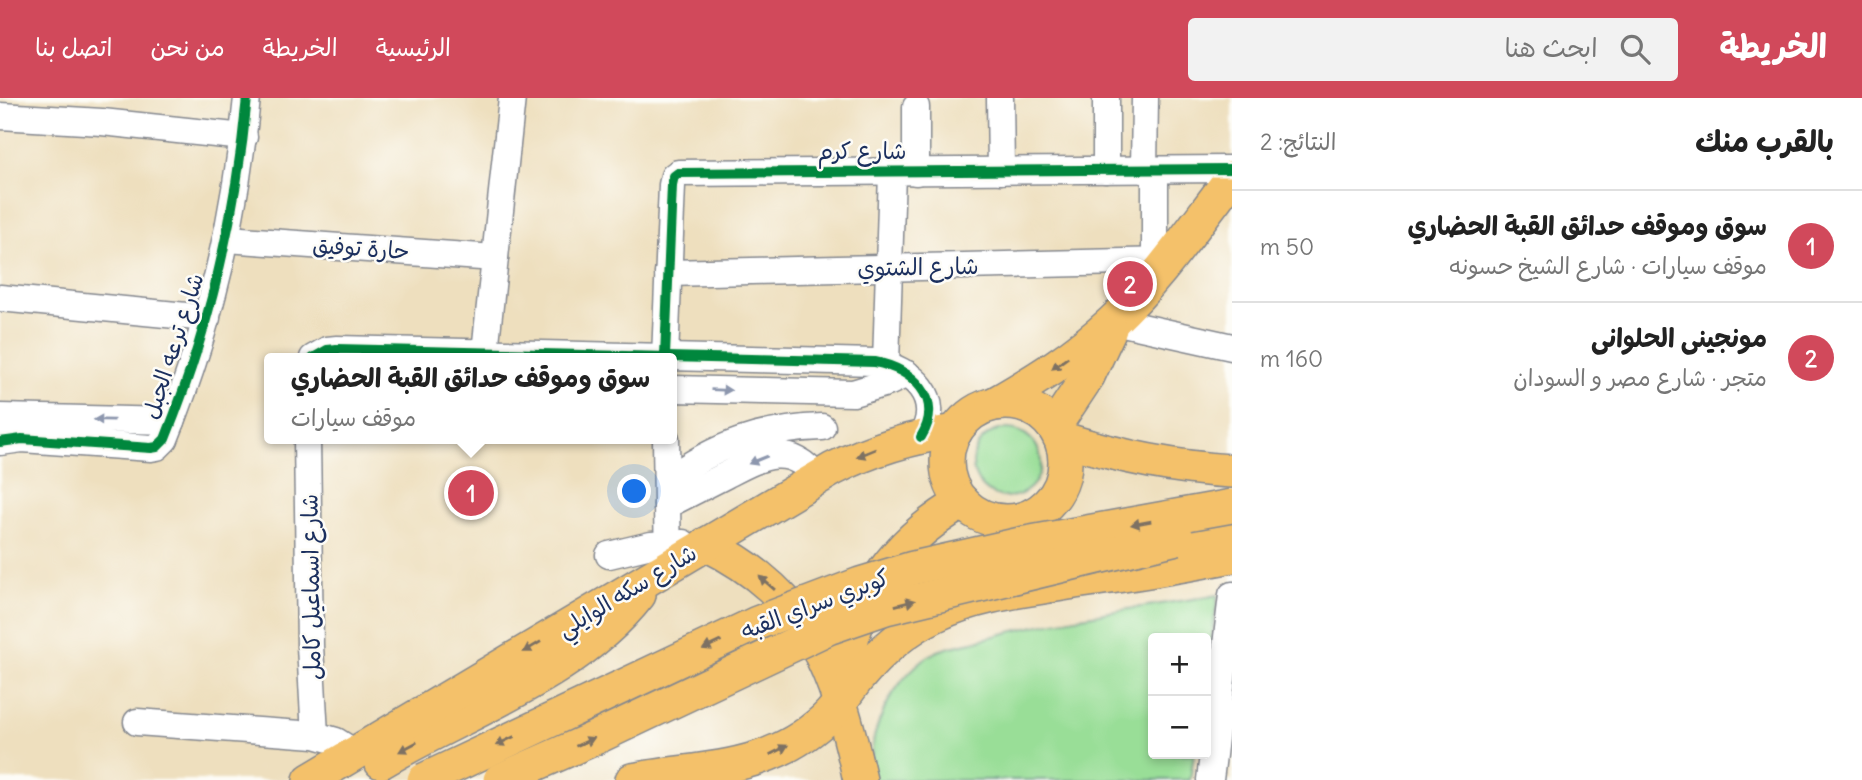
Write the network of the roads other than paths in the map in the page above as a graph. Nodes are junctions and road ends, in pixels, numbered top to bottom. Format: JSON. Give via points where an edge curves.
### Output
{"nodes":[{"id":1,"x":247,"y":98,"type":"edge"},
{"id":2,"x":512,"y":98,"type":"edge"},
{"id":3,"x":1000,"y":98,"type":"edge"},
{"id":4,"x":1106,"y":98,"type":"edge"},
{"id":5,"x":1145,"y":98,"type":"edge"},
{"id":6,"x":916,"y":107,"type":"dead end"},
{"id":7,"x":104,"y":110,"type":"edge"},
{"id":8,"x":0,"y":116,"type":"edge"},
{"id":9,"x":244,"y":137,"type":"junction"},
{"id":10,"x":1232,"y":169,"type":"edge"},
{"id":11,"x":1107,"y":170,"type":"junction"},
{"id":12,"x":1150,"y":170,"type":"junction"},
{"id":13,"x":1001,"y":171,"type":"junction"},
{"id":14,"x":904,"y":172,"type":"junction"},
{"id":15,"x":1232,"y":177,"type":"edge"},
{"id":16,"x":227,"y":239,"type":"junction"},
{"id":17,"x":495,"y":258,"type":"junction"},
{"id":18,"x":1161,"y":261,"type":"junction"},
{"id":19,"x":889,"y":268,"type":"junction"},
{"id":20,"x":668,"y":273,"type":"junction"},
{"id":21,"x":0,"y":298,"type":"edge"},
{"id":22,"x":207,"y":318,"type":"junction"},
{"id":23,"x":1114,"y":321,"type":"junction"},
{"id":24,"x":1231,"y":346,"type":"edge"},
{"id":25,"x":485,"y":352,"type":"junction"},
{"id":26,"x":405,"y":353,"type":"edge"},
{"id":27,"x":521,"y":353,"type":"edge"},
{"id":28,"x":665,"y":353,"type":"edge"},
{"id":29,"x":677,"y":358,"type":"edge"},
{"id":30,"x":897,"y":369,"type":"junction"},
{"id":31,"x":677,"y":389,"type":"edge"},
{"id":32,"x":994,"y":404,"type":"junction"},
{"id":33,"x":0,"y":418,"type":"edge"},
{"id":34,"x":172,"y":421,"type":"junction"},
{"id":35,"x":822,"y":427,"type":"dead end"},
{"id":36,"x":956,"y":431,"type":"junction"},
{"id":37,"x":1057,"y":432,"type":"junction"},
{"id":38,"x":921,"y":437,"type":"junction"},
{"id":39,"x":0,"y":442,"type":"edge"},
{"id":40,"x":307,"y":444,"type":"edge"},
{"id":41,"x":666,"y":444,"type":"edge"},
{"id":42,"x":1232,"y":471,"type":"edge"},
{"id":43,"x":817,"y":478,"type":"junction"},
{"id":44,"x":667,"y":493,"type":"junction"},
{"id":45,"x":963,"y":502,"type":"junction"},
{"id":46,"x":1232,"y":506,"type":"edge"},
{"id":47,"x":1232,"y":528,"type":"edge"},
{"id":48,"x":706,"y":544,"type":"junction"},
{"id":49,"x":609,"y":555,"type":"dead end"},
{"id":50,"x":1232,"y":556,"type":"edge"},
{"id":51,"x":660,"y":557,"type":"junction"},
{"id":52,"x":1232,"y":596,"type":"edge"},
{"id":53,"x":841,"y":702,"type":"junction"},
{"id":54,"x":137,"y":722,"type":"dead end"},
{"id":55,"x":315,"y":735,"type":"junction"},
{"id":56,"x":354,"y":766,"type":"edge"},
{"id":57,"x":724,"y":768,"type":"junction"},
{"id":58,"x":310,"y":780,"type":"edge"},
{"id":59,"x":424,"y":780,"type":"edge"},
{"id":60,"x":500,"y":780,"type":"edge"},
{"id":61,"x":632,"y":780,"type":"edge"},
{"id":62,"x":768,"y":780,"type":"edge"},
{"id":63,"x":860,"y":780,"type":"edge"},
{"id":64,"x":1210,"y":780,"type":"edge"}],
"edges":[{"from":1,"to":9,"type":"street","name":"شارع ترعه الجبل"},
{"from":2,"to":17,"type":"street"},
{"from":3,"to":13,"type":"street"},
{"from":4,"to":11,"type":"street"},
{"from":5,"to":12,"type":"street"},
{"from":6,"to":14,"type":"street"},
{"from":7,"to":8,"type":"street"},
{"from":7,"to":9,"type":"street"},
{"from":9,"to":16,"type":"street","name":"شارع ترعه الجبل"},
{"from":10,"to":12,"type":"street","name":"شارع كرم"},
{"from":11,"to":12,"type":"street","name":"شارع كرم"},
{"from":11,"to":13,"type":"street","name":"شارع كرم"},
{"from":12,"to":18,"type":"street"},
{"from":13,"to":14,"type":"street","name":"شارع كرم"},
{"from":14,"to":19,"type":"street"},
{"from":14,"to":20,"type":"street","name":"شارع كرم","via":[[678,173],[672,185]]},
{"from":15,"to":18,"type":"main road"},
{"from":16,"to":17,"type":"street","name":"حارة توفيق"},
{"from":16,"to":22,"type":"street","name":"شارع ترعه الجبل"},
{"from":17,"to":25,"type":"street"},
{"from":18,"to":19,"type":"street","name":"شارع الشتوي"},
{"from":18,"to":23,"type":"main road"},
{"from":19,"to":20,"type":"street","name":"شارع الشتوي"},
{"from":19,"to":30,"type":"street"},
{"from":20,"to":28,"type":"street","name":"شارع كرم"},
{"from":21,"to":22,"type":"street"},
{"from":22,"to":34,"type":"street","name":"شارع ترعه الجبل"},
{"from":23,"to":24,"type":"street"},
{"from":23,"to":32,"type":"main road","one_way":true,"via":[[1056,366]]},
{"from":23,"to":37,"type":"main road"},
{"from":25,"to":26,"type":"street"},
{"from":25,"to":27,"type":"street"},
{"from":29,"to":30,"type":"street"},
{"from":31,"to":30,"type":"street","one_way":true,"via":[[853,393],[890,383]]},
{"from":30,"to":38,"type":"street","via":[[916,381],[928,400],[929,419]]},
{"from":32,"to":36,"type":"main road","via":[[972,414]]},
{"from":32,"to":37,"type":"main road","via":[[1027,407],[1046,418]]},
{"from":34,"to":33,"type":"street","one_way":true},
{"from":34,"to":39,"type":"street","name":"شارع ترعه الجبل","via":[[165,439],[151,448],[22,439]]},
{"from":35,"to":44,"type":"street","via":[[780,430],[740,440],[702,457]]},
{"from":36,"to":38,"type":"main road","name":"شارع سكه الوايلي"},
{"from":36,"to":45,"type":"main road","via":[[947,468]]},
{"from":37,"to":42,"type":"main road","via":[[1134,459]]},
{"from":37,"to":45,"type":"main road","via":[[1065,463],[1060,487],[1033,515],[996,520],[972,511]]},
{"from":38,"to":43,"type":"main road","name":"شارع سكه الوايلي","one_way":true,"via":[[856,457]]},
{"from":40,"to":55,"type":"street","name":"شارع اسماعيل كامل"},
{"from":41,"to":44,"type":"street"},
{"from":43,"to":44,"type":"street","one_way":true,"via":[[796,459],[767,456]]},
{"from":43,"to":48,"type":"main road","name":"شارع سكه الوايلي"},
{"from":44,"to":51,"type":"street"},
{"from":45,"to":53,"type":"main road","via":[[908,541],[868,594],[851,636]]},
{"from":46,"to":59,"type":"main road","name":"كوبري سراي القبه","one_way":true,"bridge":true,"via":[[967,555],[860,584],[757,624]]},
{"from":60,"to":47,"type":"main road","name":"كوبري سراي القبه","one_way":true,"bridge":true,"via":[[828,628],[886,608]]},
{"from":48,"to":51,"type":"main road","name":"شارع سكه الوايلي"},
{"from":53,"to":48,"type":"main road","one_way":true,"via":[[817,644],[792,608],[744,565]]},
{"from":49,"to":51,"type":"street"},
{"from":50,"to":53,"type":"main road","via":[[958,605],[891,644]]},
{"from":51,"to":56,"type":"main road","name":"شارع سكه الوايلي","one_way":true},
{"from":51,"to":56,"type":"main road","one_way":true,"via":[[621,618],[580,653],[384,760]]},
{"from":52,"to":64,"type":"street"},
{"from":57,"to":53,"type":"main road","one_way":true,"via":[[788,746]]},
{"from":53,"to":63,"type":"main road"},
{"from":54,"to":55,"type":"street"},
{"from":55,"to":56,"type":"street","via":[[336,741]]},
{"from":56,"to":58,"type":"main road","name":"شارع سكه الوايلي"},
{"from":57,"to":61,"type":"main road"},
{"from":57,"to":62,"type":"main road"}]}
